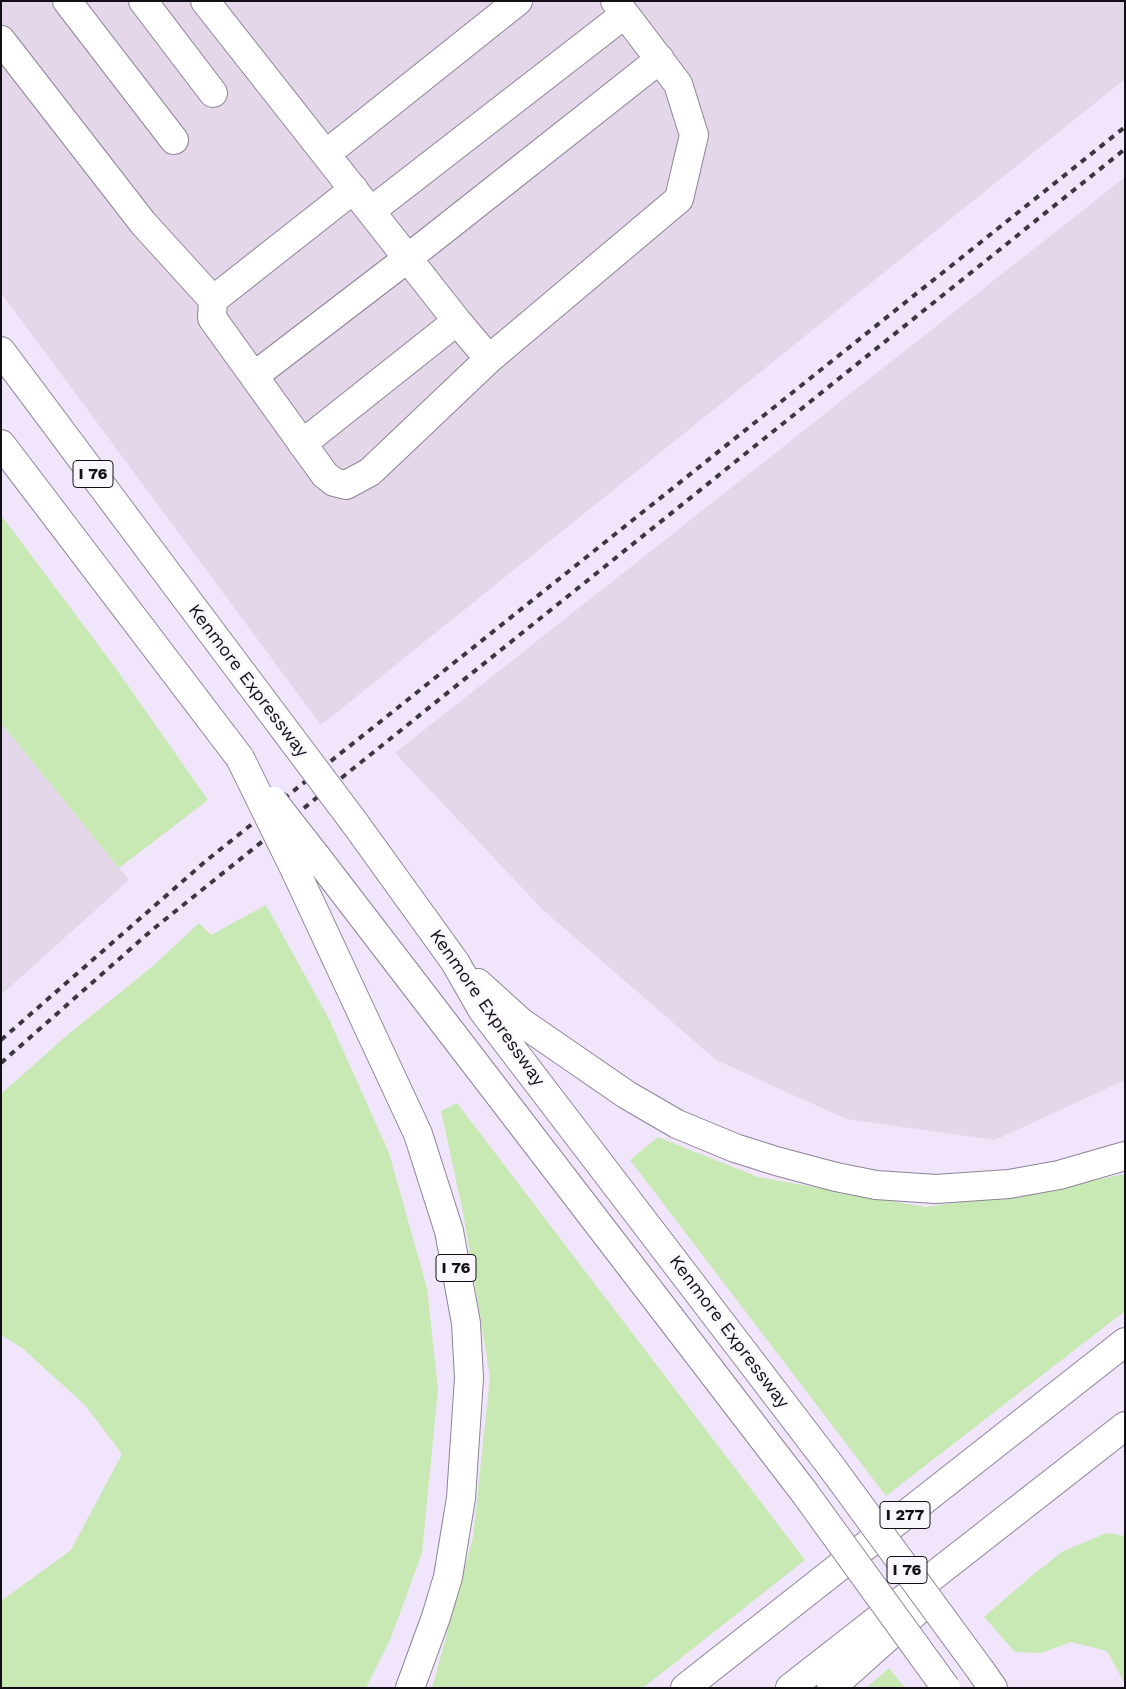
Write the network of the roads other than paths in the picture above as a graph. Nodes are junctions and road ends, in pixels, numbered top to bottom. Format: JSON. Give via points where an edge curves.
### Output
{"nodes":[{"id":1,"x":67,"y":1,"type":"edge"},
{"id":2,"x":143,"y":1,"type":"edge"},
{"id":3,"x":205,"y":1,"type":"edge"},
{"id":4,"x":518,"y":1,"type":"edge"},
{"id":5,"x":620,"y":8,"type":"edge"},
{"id":6,"x":1,"y":40,"type":"edge"},
{"id":7,"x":660,"y":60,"type":"junction"},
{"id":8,"x":213,"y":93,"type":"dead end"},
{"id":9,"x":174,"y":140,"type":"dead end"},
{"id":10,"x":326,"y":154,"type":"junction"},
{"id":11,"x":354,"y":189,"type":"junction"},
{"id":12,"x":371,"y":211,"type":"junction"},
{"id":13,"x":408,"y":258,"type":"junction"},
{"id":14,"x":213,"y":300,"type":"junction"},
{"id":15,"x":457,"y":321,"type":"junction"},
{"id":16,"x":1,"y":351,"type":"edge"},
{"id":17,"x":489,"y":359,"type":"junction"},
{"id":18,"x":254,"y":376,"type":"junction"},
{"id":19,"x":1,"y":444,"type":"edge"},
{"id":20,"x":302,"y":444,"type":"junction"},
{"id":21,"x":306,"y":864,"type":"junction"},
{"id":22,"x":455,"y":962,"type":"junction"},
{"id":23,"x":1125,"y":1156,"type":"edge"},
{"id":24,"x":1125,"y":1342,"type":"edge"},
{"id":25,"x":1116,"y":1433,"type":"edge"},
{"id":26,"x":987,"y":1679,"type":"edge"},
{"id":27,"x":410,"y":1688,"type":"edge"},
{"id":28,"x":685,"y":1688,"type":"edge"},
{"id":29,"x":790,"y":1688,"type":"edge"},
{"id":30,"x":831,"y":1688,"type":"edge"},
{"id":31,"x":946,"y":1688,"type":"edge"}],
"edges":[{"from":1,"to":9,"type":"main road"},
{"from":2,"to":8,"type":"main road"},
{"from":3,"to":10,"type":"main road"},
{"from":4,"to":10,"type":"main road"},
{"from":5,"to":7,"type":"main road"},
{"from":5,"to":12,"type":"main road"},
{"from":6,"to":14,"type":"main road","via":[[142,223]]},
{"from":7,"to":13,"type":"main road"},
{"from":7,"to":17,"type":"main road","via":[[678,84],[694,135],[679,199]]},
{"from":10,"to":11,"type":"main road"},
{"from":11,"to":12,"type":"main road"},
{"from":11,"to":14,"type":"main road"},
{"from":12,"to":13,"type":"main road"},
{"from":13,"to":15,"type":"main road"},
{"from":13,"to":18,"type":"main road"},
{"from":14,"to":18,"type":"main road","via":[[212,318]]},
{"from":15,"to":17,"type":"main road"},
{"from":15,"to":20,"type":"main road"},
{"from":16,"to":22,"type":"main road","name":"Kenmore Expressway","number":"I 76","bridge":true},
{"from":17,"to":20,"type":"main road","via":[[370,472],[346,485],[325,475]]},
{"from":18,"to":20,"type":"main road"},
{"from":19,"to":21,"type":"main road","bridge":true,"via":[[240,758]]},
{"from":21,"to":27,"type":"main road","number":"I 76","via":[[418,1134],[449,1231],[466,1323],[469,1378],[461,1498],[448,1576]]},
{"from":21,"to":31,"type":"main road","bridge":true,"via":[[804,1492]]},
{"from":22,"to":23,"type":"main road","via":[[522,1022],[627,1095],[678,1124],[776,1161],[876,1185],[936,1189],[1009,1184],[1059,1175]]},
{"from":22,"to":26,"type":"main road","name":"Kenmore Expressway","number":"I 76","bridge":true,"via":[[483,1011],[833,1468]]},
{"from":24,"to":28,"type":"main road","number":"I 277"},
{"from":25,"to":29,"type":"main road"},
{"from":25,"to":30,"type":"main road"}]}
